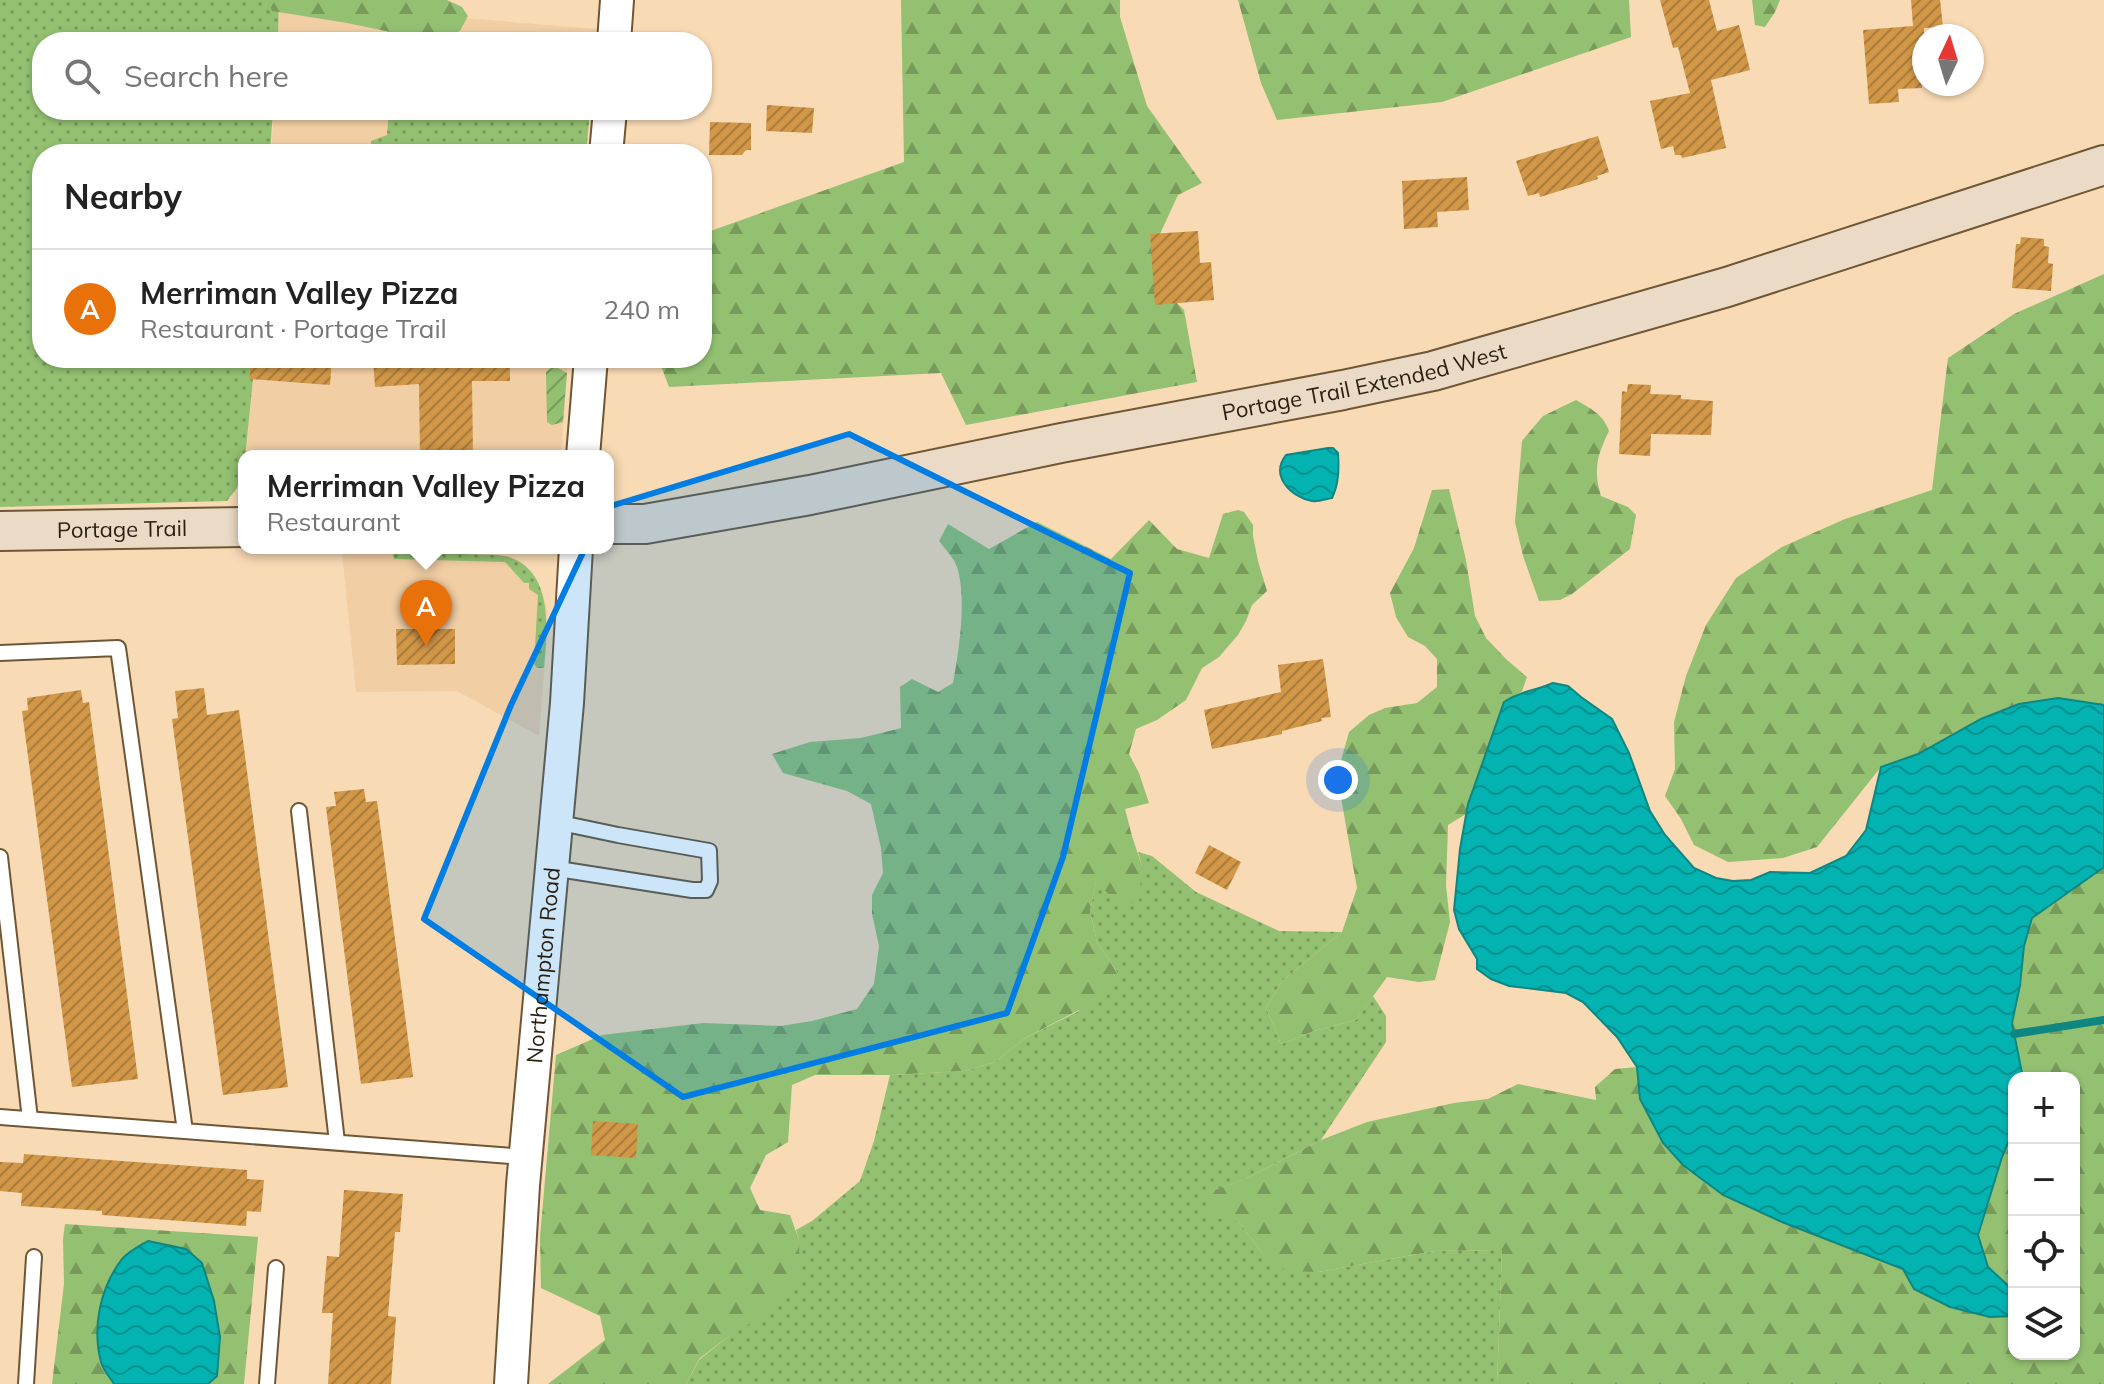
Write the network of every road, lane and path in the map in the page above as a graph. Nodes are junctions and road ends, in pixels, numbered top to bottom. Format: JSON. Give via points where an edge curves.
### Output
{"nodes":[{"id":1,"x":617,"y":0,"type":"edge"},
{"id":2,"x":615,"y":32,"type":"edge"},
{"id":3,"x":609,"y":120,"type":"edge"},
{"id":4,"x":607,"y":144,"type":"edge"},
{"id":5,"x":2104,"y":165,"type":"edge"},
{"id":6,"x":590,"y":368,"type":"edge"},
{"id":7,"x":583,"y":450,"type":"edge"},
{"id":8,"x":614,"y":524,"type":"edge"},
{"id":9,"x":238,"y":527,"type":"edge"},
{"id":10,"x":0,"y":531,"type":"edge"},
{"id":11,"x":576,"y":554,"type":"edge"},
{"id":12,"x":0,"y":653,"type":"edge"},
{"id":13,"x":299,"y":811,"type":"dead end"},
{"id":14,"x":556,"y":822,"type":"junction"},
{"id":15,"x":0,"y":857,"type":"edge"},
{"id":16,"x":552,"y":868,"type":"junction"},
{"id":17,"x":0,"y":1117,"type":"edge"},
{"id":18,"x":30,"y":1119,"type":"junction"},
{"id":19,"x":185,"y":1131,"type":"junction"},
{"id":20,"x":337,"y":1142,"type":"junction"},
{"id":21,"x":526,"y":1157,"type":"junction"},
{"id":22,"x":34,"y":1257,"type":"dead end"},
{"id":23,"x":276,"y":1268,"type":"dead end"},
{"id":24,"x":26,"y":1384,"type":"edge"},
{"id":25,"x":267,"y":1384,"type":"edge"},
{"id":26,"x":511,"y":1384,"type":"edge"}],
"edges":[{"from":1,"to":2,"type":"street"},
{"from":3,"to":4,"type":"street"},
{"from":5,"to":8,"type":"main road","name":"Portage Trail Extended West","via":[[1727,287],[1433,371],[795,497],[645,524]]},
{"from":6,"to":7,"type":"street"},
{"from":9,"to":10,"type":"main road","name":"Portage Trail"},
{"from":11,"to":14,"type":"street","name":"Northampton Road"},
{"from":12,"to":19,"type":"lane","via":[[118,648]]},
{"from":13,"to":20,"type":"lane"},
{"from":14,"to":16,"type":"street","name":"Northampton Road"},
{"from":14,"to":16,"type":"lane","via":[[709,851],[710,881],[706,890],[692,890]]},
{"from":15,"to":18,"type":"lane"},
{"from":16,"to":21,"type":"street","name":"Northampton Road"},
{"from":17,"to":18,"type":"lane"},
{"from":18,"to":19,"type":"lane"},
{"from":19,"to":20,"type":"lane"},
{"from":20,"to":21,"type":"lane"},
{"from":21,"to":26,"type":"street","name":"Northampton Road"},
{"from":22,"to":24,"type":"lane"},
{"from":23,"to":25,"type":"lane"}]}
